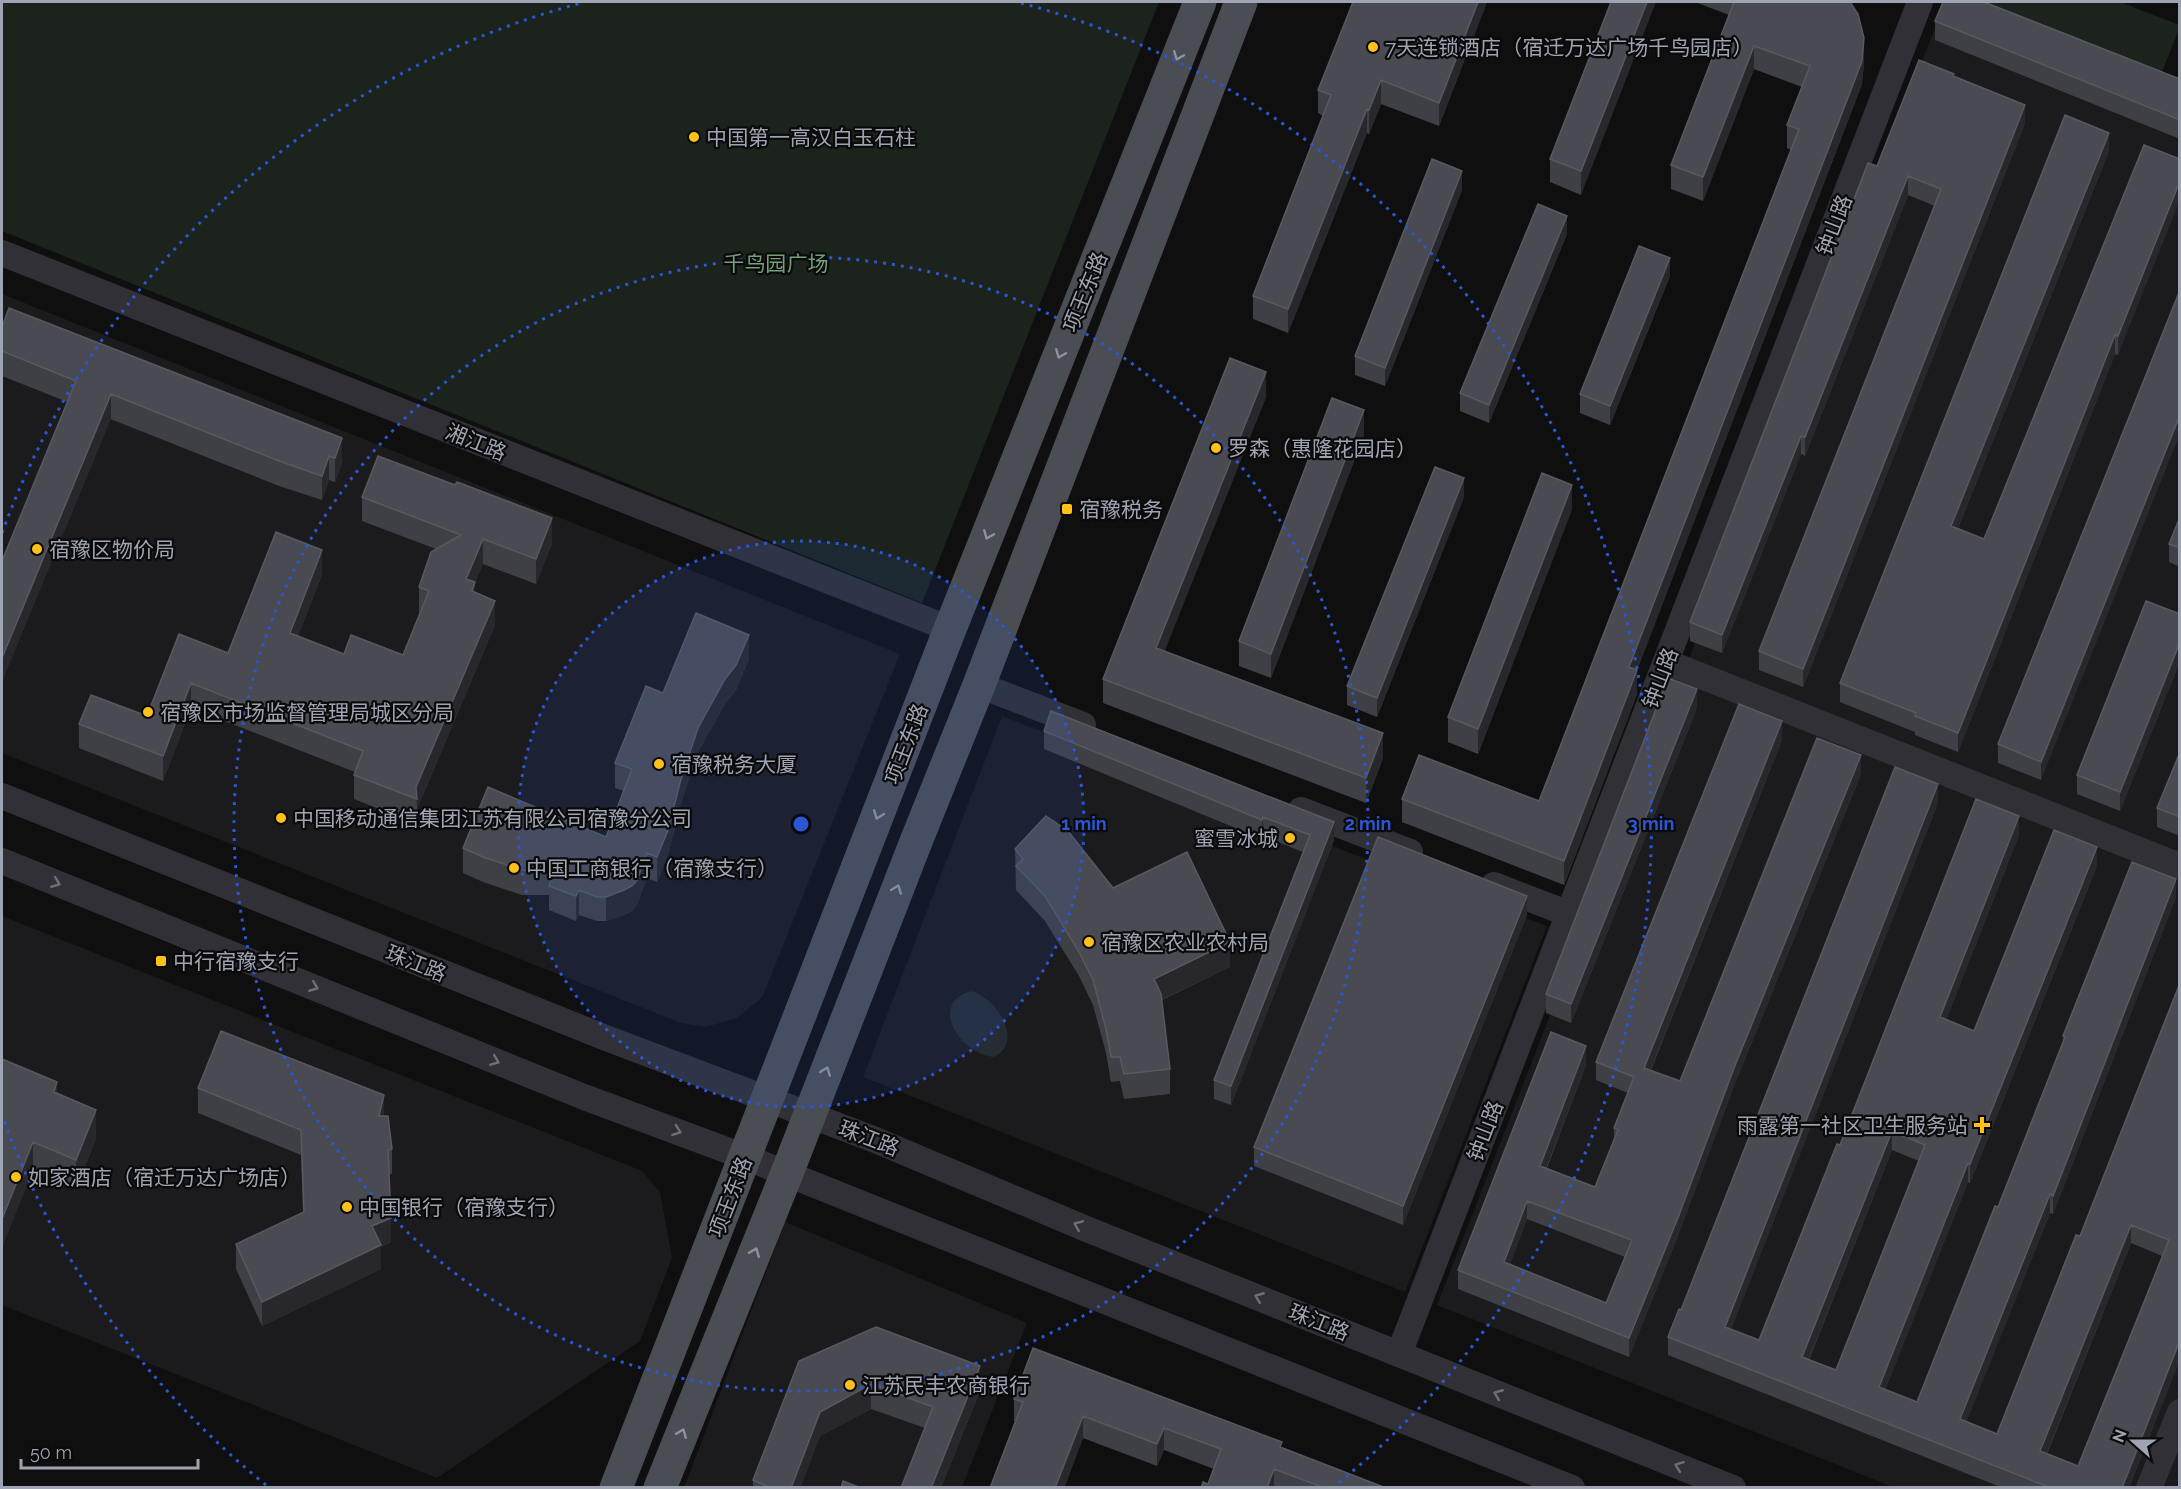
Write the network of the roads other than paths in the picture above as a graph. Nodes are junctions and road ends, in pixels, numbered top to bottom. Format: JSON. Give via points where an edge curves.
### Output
{"nodes":[{"id":1,"x":1200,"y":2,"type":"edge"},
{"id":2,"x":1241,"y":2,"type":"edge"},
{"id":3,"x":1920,"y":2,"type":"edge"},
{"id":4,"x":2,"y":253,"type":"edge"},
{"id":5,"x":951,"y":629,"type":"junction"},
{"id":6,"x":1666,"y":662,"type":"junction"},
{"id":7,"x":979,"y":686,"type":"junction"},
{"id":8,"x":1107,"y":735,"type":"edge"},
{"id":9,"x":2,"y":796,"type":"edge"},
{"id":10,"x":1284,"y":803,"type":"edge"},
{"id":11,"x":1427,"y":858,"type":"edge"},
{"id":12,"x":2,"y":861,"type":"edge"},
{"id":13,"x":2180,"y":866,"type":"edge"},
{"id":14,"x":1470,"y":875,"type":"edge"},
{"id":15,"x":1569,"y":914,"type":"junction"},
{"id":16,"x":767,"y":1100,"type":"junction"},
{"id":17,"x":809,"y":1115,"type":"junction"},
{"id":18,"x":746,"y":1157,"type":"junction"},
{"id":19,"x":788,"y":1173,"type":"junction"},
{"id":20,"x":1399,"y":1354,"type":"junction"},
{"id":21,"x":2180,"y":1412,"type":"edge"},
{"id":22,"x":616,"y":1488,"type":"edge"},
{"id":23,"x":660,"y":1488,"type":"edge"},
{"id":24,"x":1572,"y":1488,"type":"edge"},
{"id":25,"x":1733,"y":1488,"type":"edge"},
{"id":26,"x":2149,"y":1488,"type":"edge"}],
"edges":[{"from":1,"to":5,"type":"main road","name":"项王东路","one_way":true},
{"from":2,"to":7,"type":"main road","name":"项王东路"},
{"from":3,"to":6,"type":"street","name":"钟山路"},
{"from":4,"to":5,"type":"street","name":"湘江路"},
{"from":5,"to":16,"type":"main road","name":"项王东路","one_way":true},
{"from":6,"to":13,"type":"street"},
{"from":6,"to":15,"type":"street","name":"钟山路"},
{"from":7,"to":8,"type":"street"},
{"from":17,"to":7,"type":"main road","name":"项王东路","one_way":true},
{"from":9,"to":16,"type":"street","name":"珠江路"},
{"from":10,"to":11,"type":"street"},
{"from":12,"to":18,"type":"street","one_way":true,"via":[[585,1097]]},
{"from":14,"to":15,"type":"street"},
{"from":15,"to":20,"type":"street","name":"钟山路"},
{"from":16,"to":17,"type":"street","name":"珠江路"},
{"from":16,"to":18,"type":"main road","name":"项王东路"},
{"from":17,"to":19,"type":"main road","name":"项王东路"},
{"from":20,"to":17,"type":"street","name":"珠江路","one_way":true},
{"from":18,"to":19,"type":"street"},
{"from":18,"to":22,"type":"main road","name":"项王东路"},
{"from":23,"to":19,"type":"main road","name":"项王东路","one_way":true},
{"from":19,"to":24,"type":"street"},
{"from":25,"to":20,"type":"street","name":"珠江路","one_way":true},
{"from":21,"to":26,"type":"street"}]}
